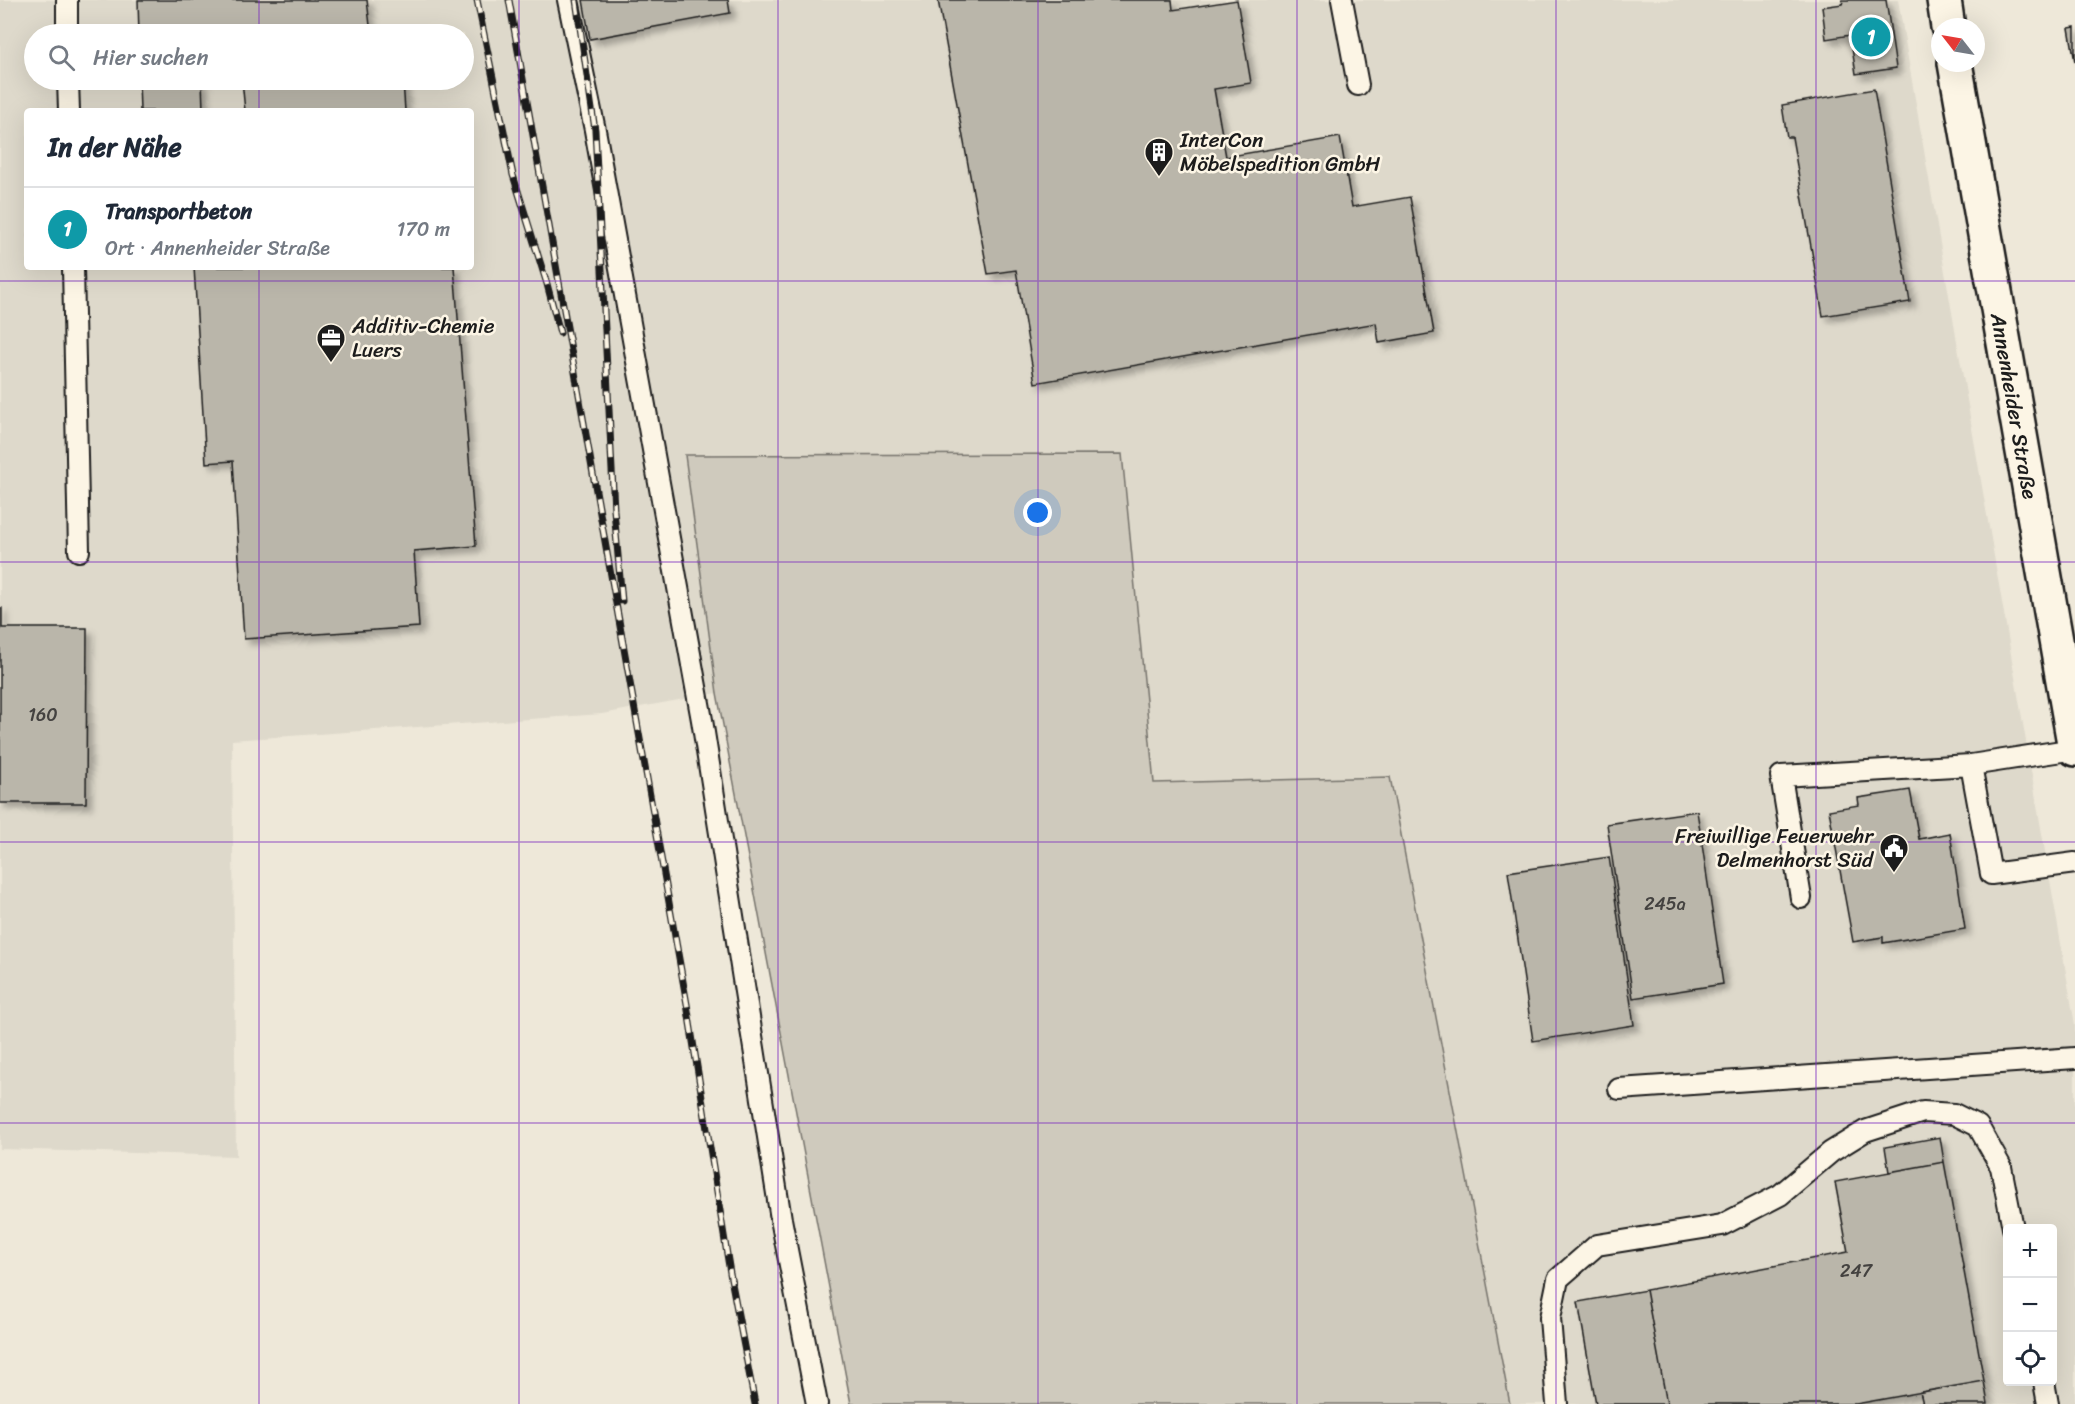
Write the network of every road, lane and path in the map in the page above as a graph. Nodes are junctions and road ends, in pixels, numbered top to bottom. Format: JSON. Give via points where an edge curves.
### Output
{"nodes":[{"id":1,"x":67,"y":0,"type":"edge"},
{"id":2,"x":568,"y":0,"type":"edge"},
{"id":3,"x":1342,"y":0,"type":"edge"},
{"id":4,"x":1944,"y":0,"type":"edge"},
{"id":5,"x":1947,"y":18,"type":"edge"},
{"id":6,"x":68,"y":24,"type":"edge"},
{"id":7,"x":1956,"y":72,"type":"edge"},
{"id":8,"x":1358,"y":85,"type":"dead end"},
{"id":9,"x":68,"y":90,"type":"edge"},
{"id":10,"x":69,"y":108,"type":"edge"},
{"id":11,"x":73,"y":270,"type":"edge"},
{"id":12,"x":79,"y":550,"type":"dead end"},
{"id":13,"x":2075,"y":749,"type":"edge"},
{"id":14,"x":1971,"y":765,"type":"junction"},
{"id":15,"x":2075,"y":863,"type":"edge"},
{"id":16,"x":1801,"y":898,"type":"dead end"},
{"id":17,"x":2075,"y":1058,"type":"edge"},
{"id":18,"x":1619,"y":1089,"type":"dead end"},
{"id":19,"x":2012,"y":1224,"type":"edge"},
{"id":20,"x":2044,"y":1386,"type":"edge"},
{"id":21,"x":817,"y":1404,"type":"edge"},
{"id":22,"x":1557,"y":1404,"type":"edge"},
{"id":23,"x":2048,"y":1404,"type":"edge"}],
"edges":[{"from":1,"to":6,"type":"lane"},
{"from":2,"to":21,"type":"lane","via":[[702,720],[781,1219]]},
{"from":3,"to":8,"type":"lane"},
{"from":4,"to":5,"type":"street"},
{"from":7,"to":13,"type":"street","name":"Annenheider Straße"},
{"from":9,"to":10,"type":"lane"},
{"from":11,"to":12,"type":"lane"},
{"from":13,"to":14,"type":"lane"},
{"from":14,"to":15,"type":"lane","via":[[1991,874]]},
{"from":14,"to":16,"type":"lane","via":[[1781,776]]},
{"from":17,"to":18,"type":"lane"},
{"from":19,"to":22,"type":"lane","via":[[2001,1167],[1978,1126],[1954,1114],[1923,1112],[1865,1131],[1831,1152],[1780,1195],[1722,1225],[1597,1245],[1558,1279],[1550,1318]]},
{"from":20,"to":23,"type":"lane"}]}
